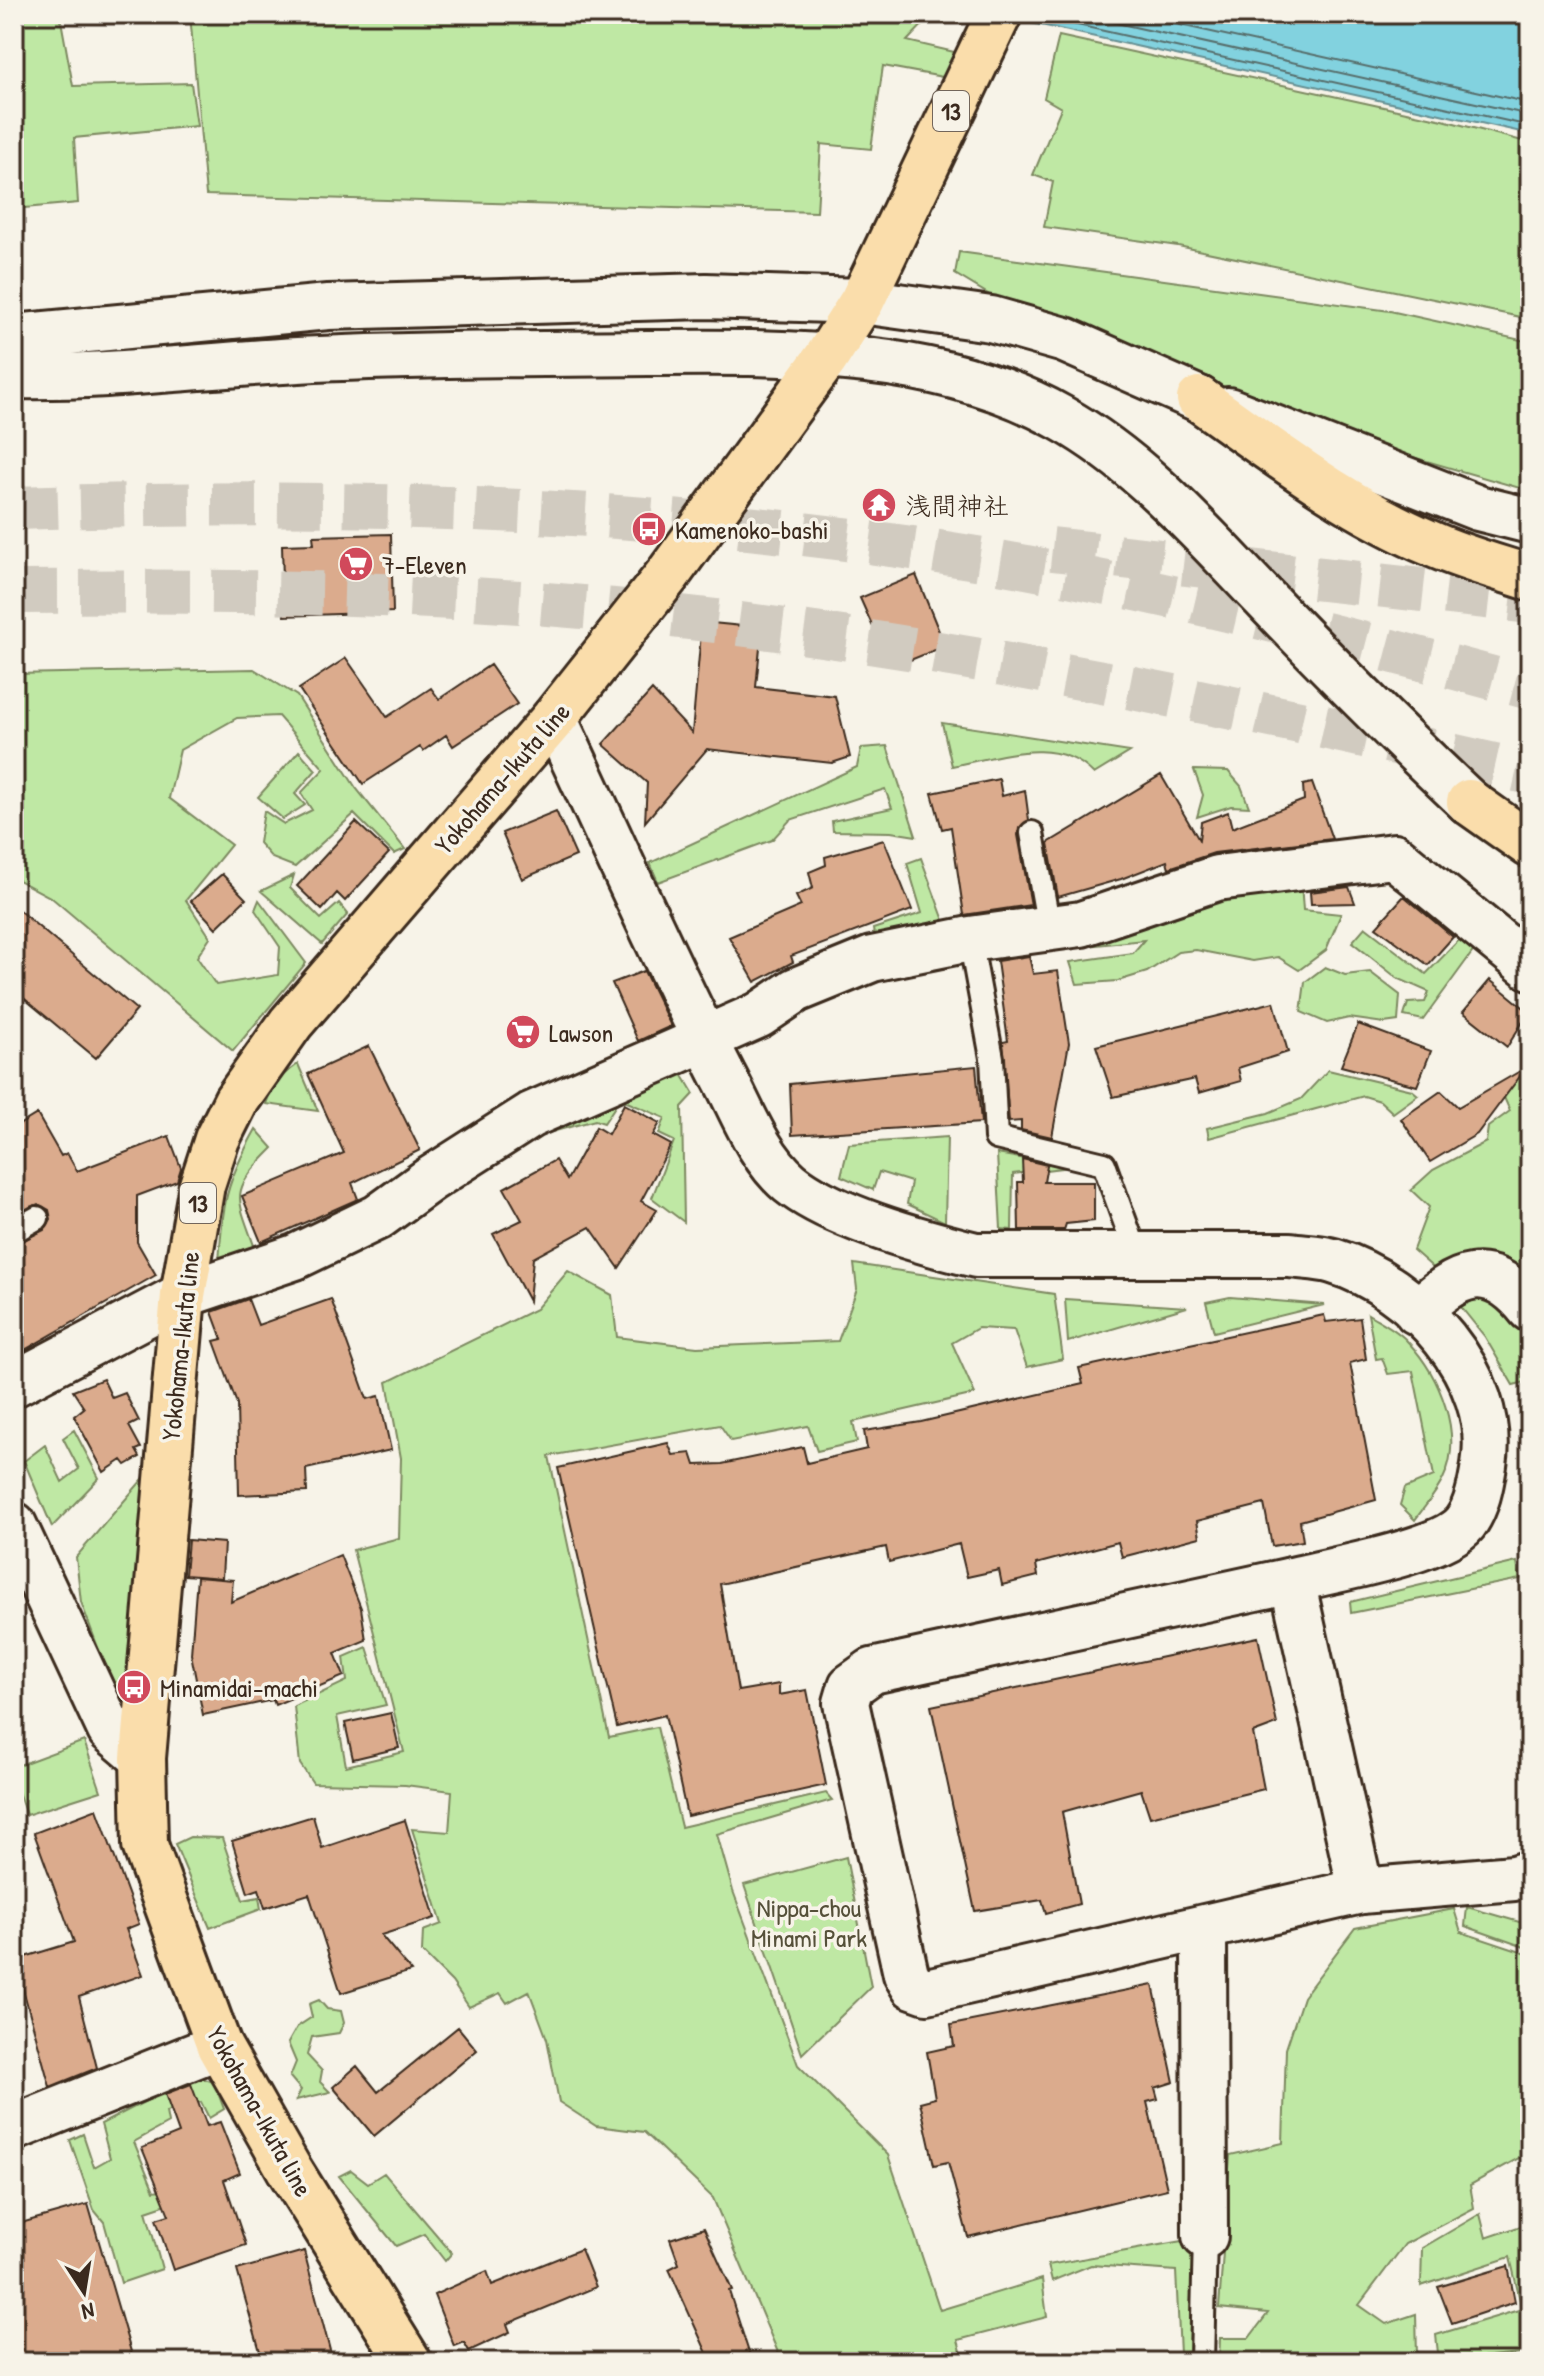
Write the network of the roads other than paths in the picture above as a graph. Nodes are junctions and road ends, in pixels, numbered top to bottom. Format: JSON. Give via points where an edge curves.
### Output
{"nodes":[{"id":1,"x":999,"y":14,"type":"edge"},
{"id":2,"x":862,"y":301,"type":"junction"},
{"id":3,"x":128,"y":328,"type":"junction"},
{"id":4,"x":14,"y":337,"type":"edge"},
{"id":5,"x":14,"y":346,"type":"edge"},
{"id":6,"x":826,"y":358,"type":"junction"},
{"id":7,"x":14,"y":376,"type":"edge"},
{"id":8,"x":77,"y":377,"type":"junction"},
{"id":9,"x":14,"y":389,"type":"edge"},
{"id":10,"x":1199,"y":399,"type":"junction"},
{"id":11,"x":1530,"y":521,"type":"edge"},
{"id":12,"x":1530,"y":578,"type":"edge"},
{"id":13,"x":554,"y":718,"type":"junction"},
{"id":14,"x":1469,"y":802,"type":"junction"},
{"id":15,"x":1032,"y":833,"type":"dead end"},
{"id":16,"x":1530,"y":845,"type":"edge"},
{"id":17,"x":1530,"y":857,"type":"edge"},
{"id":18,"x":1049,"y":928,"type":"junction"},
{"id":19,"x":970,"y":939,"type":"junction"},
{"id":20,"x":1530,"y":967,"type":"edge"},
{"id":21,"x":704,"y":1037,"type":"junction"},
{"id":22,"x":37,"y":1218,"type":"dead end"},
{"id":23,"x":14,"y":1231,"type":"edge"},
{"id":24,"x":1137,"y":1255,"type":"junction"},
{"id":25,"x":183,"y":1295,"type":"junction"},
{"id":26,"x":1530,"y":1309,"type":"edge"},
{"id":27,"x":1417,"y":1312,"type":"junction"},
{"id":28,"x":14,"y":1384,"type":"edge"},
{"id":29,"x":14,"y":1525,"type":"edge"},
{"id":30,"x":1292,"y":1580,"type":"junction"},
{"id":31,"x":143,"y":1758,"type":"junction"},
{"id":32,"x":1530,"y":1873,"type":"edge"},
{"id":33,"x":1361,"y":1891,"type":"junction"},
{"id":34,"x":1204,"y":1930,"type":"junction"},
{"id":35,"x":219,"y":2046,"type":"junction"},
{"id":36,"x":14,"y":2128,"type":"edge"},
{"id":37,"x":1205,"y":2236,"type":"joint"},
{"id":38,"x":409,"y":2362,"type":"edge"},
{"id":39,"x":1202,"y":2362,"type":"edge"}],
"edges":[{"from":1,"to":2,"type":"main road","name":"Yokohama-Ikuta line","number":"13"},
{"from":2,"to":3,"type":"street","via":[[706,296],[328,307]]},
{"from":2,"to":6,"type":"main road","name":"Yokohama-Ikuta line","number":"13"},
{"from":2,"to":10,"type":"street","via":[[1006,323],[1065,340]]},
{"from":3,"to":4,"type":"street"},
{"from":3,"to":5,"type":"street"},
{"from":6,"to":8,"type":"street","via":[[476,354],[297,360]]},
{"from":6,"to":13,"type":"main road","name":"Yokohama-Ikuta line","number":"13","via":[[669,573]]},
{"from":6,"to":14,"type":"street","via":[[974,381],[1060,417],[1170,501],[1372,711]]},
{"from":7,"to":8,"type":"street"},
{"from":8,"to":9,"type":"street"},
{"from":10,"to":11,"type":"street","via":[[1478,508]]},
{"from":10,"to":12,"type":"main road","via":[[1364,509],[1431,544]]},
{"from":13,"to":21,"type":"street"},
{"from":13,"to":25,"type":"main road","name":"Yokohama-Ikuta line","number":"13","via":[[291,1023],[236,1101],[202,1185]]},
{"from":14,"to":16,"type":"main road"},
{"from":14,"to":17,"type":"street"},
{"from":15,"to":18,"type":"lane"},
{"from":18,"to":19,"type":"street"},
{"from":18,"to":20,"type":"street","via":[[1081,924],[1217,878],[1394,856]]},
{"from":19,"to":21,"type":"street","via":[[872,959]]},
{"from":19,"to":24,"type":"lane","via":[[992,1058],[996,1138],[1104,1164]]},
{"from":21,"to":24,"type":"street","via":[[765,1154],[790,1183],[837,1209],[976,1255]]},
{"from":21,"to":25,"type":"street","via":[[531,1115],[378,1217],[295,1257]]},
{"from":22,"to":23,"type":"lane"},
{"from":24,"to":27,"type":"street","via":[[1290,1255],[1331,1261],[1395,1292]]},
{"from":25,"to":28,"type":"street"},
{"from":25,"to":31,"type":"main road","name":"Yokohama-Ikuta line","number":"13"},
{"from":26,"to":27,"type":"street","via":[[1494,1280],[1473,1275],[1447,1283]]},
{"from":27,"to":30,"type":"street","via":[[1457,1353],[1479,1395],[1487,1428],[1479,1491],[1464,1523],[1440,1542]]},
{"from":29,"to":31,"type":"street","via":[[110,1730]]},
{"from":30,"to":33,"type":"street"},
{"from":30,"to":34,"type":"street","via":[[872,1671],[851,1686],[846,1703],[906,1974],[913,1986],[927,1991]]},
{"from":31,"to":35,"type":"main road","name":"Yokohama-Ikuta line","number":"13","via":[[145,1845]]},
{"from":32,"to":33,"type":"street"},
{"from":33,"to":34,"type":"street"},
{"from":34,"to":37,"type":"street"},
{"from":35,"to":36,"type":"street"},
{"from":35,"to":38,"type":"main road","name":"Yokohama-Ikuta line","number":"13"},
{"from":37,"to":39,"type":"lane"}]}
